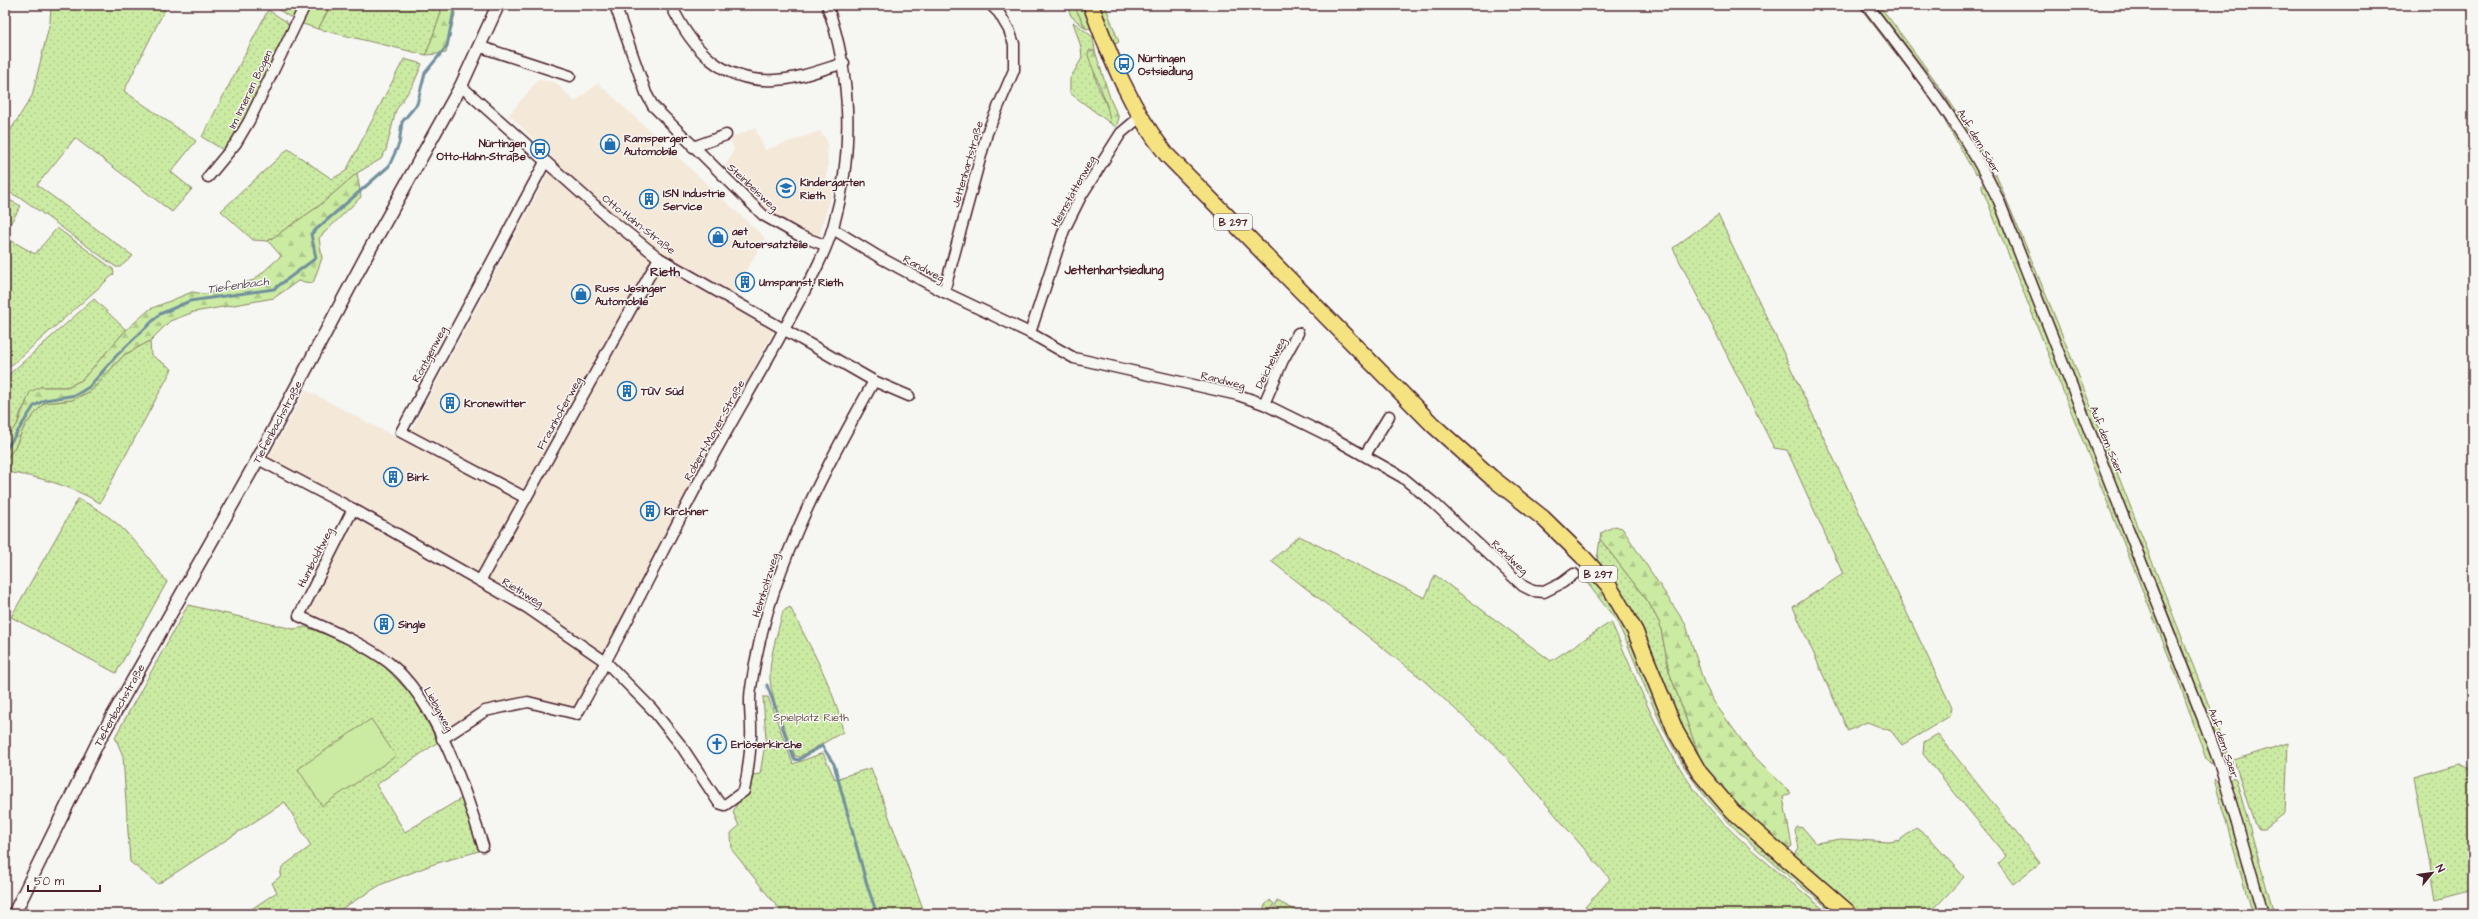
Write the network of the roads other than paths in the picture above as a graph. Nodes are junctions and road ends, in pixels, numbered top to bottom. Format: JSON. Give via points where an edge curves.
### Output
{"nodes":[{"id":1,"x":305,"y":5,"type":"edge"},
{"id":2,"x":498,"y":5,"type":"edge"},
{"id":3,"x":616,"y":5,"type":"edge"},
{"id":4,"x":671,"y":5,"type":"edge"},
{"id":5,"x":827,"y":5,"type":"edge"},
{"id":6,"x":991,"y":5,"type":"edge"},
{"id":7,"x":1091,"y":5,"type":"edge"},
{"id":8,"x":1867,"y":5,"type":"edge"},
{"id":9,"x":481,"y":47,"type":"junction"},
{"id":10,"x":844,"y":64,"type":"junction"},
{"id":11,"x":570,"y":76,"type":"dead end"},
{"id":12,"x":461,"y":86,"type":"junction"},
{"id":13,"x":1140,"y":117,"type":"junction"},
{"id":14,"x":726,"y":135,"type":"dead end"},
{"id":15,"x":693,"y":147,"type":"junction"},
{"id":16,"x":545,"y":162,"type":"junction"},
{"id":17,"x":208,"y":177,"type":"dead end"},
{"id":18,"x":833,"y":229,"type":"junction"},
{"id":19,"x":826,"y":246,"type":"junction"},
{"id":20,"x":660,"y":258,"type":"junction"},
{"id":21,"x":944,"y":292,"type":"junction"},
{"id":22,"x":785,"y":328,"type":"junction"},
{"id":23,"x":1030,"y":333,"type":"junction"},
{"id":24,"x":1298,"y":333,"type":"dead end"},
{"id":25,"x":874,"y":381,"type":"junction"},
{"id":26,"x":909,"y":396,"type":"dead end"},
{"id":27,"x":1264,"y":404,"type":"junction"},
{"id":28,"x":1389,"y":416,"type":"dead end"},
{"id":29,"x":1366,"y":455,"type":"junction"},
{"id":30,"x":258,"y":459,"type":"junction"},
{"id":31,"x":526,"y":498,"type":"junction"},
{"id":32,"x":353,"y":509,"type":"junction"},
{"id":33,"x":1574,"y":574,"type":"dead end"},
{"id":34,"x":480,"y":581,"type":"junction"},
{"id":35,"x":299,"y":616,"type":"joint"},
{"id":36,"x":606,"y":662,"type":"junction"},
{"id":37,"x":442,"y":739,"type":"junction"},
{"id":38,"x":725,"y":805,"type":"joint"},
{"id":39,"x":482,"y":846,"type":"dead end"},
{"id":40,"x":14,"y":914,"type":"edge"},
{"id":41,"x":1850,"y":914,"type":"edge"},
{"id":42,"x":2263,"y":914,"type":"edge"}],
"edges":[{"from":1,"to":17,"type":"street","name":"Im Inneren Bogen","via":[[249,121],[236,143]]},
{"from":2,"to":9,"type":"street","name":"Tiefenbachstraße"},
{"from":3,"to":15,"type":"street","name":"Steinbeisweg","via":[[646,93],[653,106]]},
{"from":4,"to":10,"type":"street","via":[[683,30],[695,46],[723,69],[740,76],[776,80],[798,77]]},
{"from":5,"to":10,"type":"street","name":"Robert-Mayer-Straße"},
{"from":6,"to":21,"type":"street","name":"Jettenhartstraße","via":[[999,13],[1014,44],[1014,70],[986,133]]},
{"from":7,"to":13,"type":"main road","number":"B 297","via":[[1123,86]]},
{"from":8,"to":42,"type":"street","name":"Auf dem Säer","via":[[1956,124],[1987,174],[1999,201],[2206,726],[2221,768]]},
{"from":9,"to":11,"type":"street"},
{"from":9,"to":12,"type":"street","name":"Tiefenbachstraße"},
{"from":10,"to":18,"type":"street","name":"Robert-Mayer-Straße","via":[[846,149]]},
{"from":12,"to":16,"type":"street","name":"Otto-Hahn-Straße"},
{"from":12,"to":30,"type":"street","name":"Tiefenbachstraße","via":[[366,256]]},
{"from":13,"to":23,"type":"street","name":"Heimstättenweg","via":[[1121,133],[1068,223]]},
{"from":13,"to":41,"type":"main road","number":"B 297","via":[[1167,156],[1286,278],[1433,425],[1542,518],[1609,586],[1635,631],[1676,732],[1699,772],[1733,812]]},
{"from":14,"to":15,"type":"street"},
{"from":15,"to":19,"type":"street","name":"Steinbeisweg","via":[[763,215],[800,236]]},
{"from":16,"to":20,"type":"street","name":"Otto-Hahn-Straße","via":[[610,219]]},
{"from":16,"to":31,"type":"street","name":"Röntgenweg","via":[[401,432]]},
{"from":18,"to":19,"type":"street","name":"Robert-Mayer-Straße"},
{"from":18,"to":21,"type":"street","name":"Randweg"},
{"from":19,"to":22,"type":"street","name":"Robert-Mayer-Straße"},
{"from":20,"to":22,"type":"street","name":"Otto-Hahn-Straße"},
{"from":20,"to":31,"type":"street","name":"Fraunhoferweg"},
{"from":21,"to":23,"type":"street","name":"Randweg"},
{"from":22,"to":25,"type":"street","name":"Otto-Hahn-Straße"},
{"from":22,"to":36,"type":"street","name":"Robert-Mayer-Straße","via":[[702,476]]},
{"from":23,"to":27,"type":"street","name":"Randweg","via":[[1074,358],[1238,395]]},
{"from":24,"to":27,"type":"street","name":"Deichelweg"},
{"from":25,"to":26,"type":"street","name":"Otto-Hahn-Straße"},
{"from":25,"to":38,"type":"street","name":"Helmholtzweg","via":[[823,473],[785,557],[750,689],[751,736],[744,791]]},
{"from":27,"to":29,"type":"street","name":"Randweg"},
{"from":28,"to":29,"type":"street"},
{"from":29,"to":33,"type":"street","name":"Randweg","via":[[1402,477],[1435,504],[1523,586],[1533,591],[1544,592]]},
{"from":30,"to":32,"type":"street","name":"Riethweg"},
{"from":30,"to":40,"type":"street","name":"Tiefenbachstraße","via":[[128,687]]},
{"from":31,"to":34,"type":"street","name":"Fraunhoferweg"},
{"from":32,"to":34,"type":"street","name":"Riethweg"},
{"from":32,"to":35,"type":"street","name":"Humboldtweg"},
{"from":34,"to":36,"type":"street","name":"Riethweg","via":[[526,606]]},
{"from":35,"to":37,"type":"street","name":"Liebigweg","via":[[354,641],[389,663],[415,689]]},
{"from":36,"to":37,"type":"street","name":"Robert-Mayer-Straße","via":[[577,714],[528,702],[485,711]]},
{"from":36,"to":38,"type":"street","name":"Riethweg","via":[[652,709],[680,744],[719,803]]},
{"from":37,"to":39,"type":"street","name":"Liebigweg","via":[[460,778]]}]}
